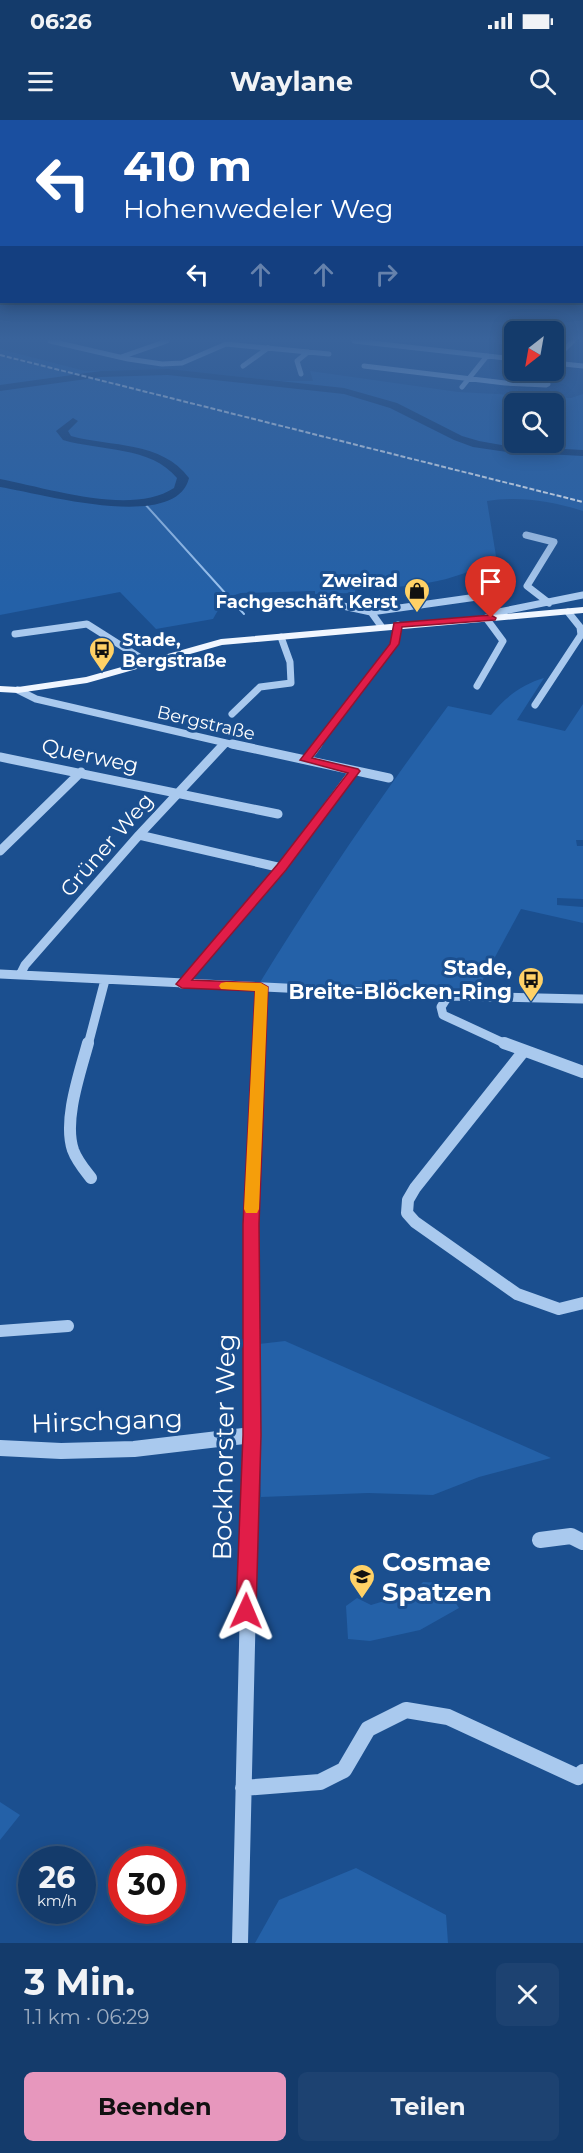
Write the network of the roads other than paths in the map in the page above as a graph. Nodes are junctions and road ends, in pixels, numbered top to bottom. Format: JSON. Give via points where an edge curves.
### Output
{"nodes":[{"id":1,"x":526,"y":535,"type":"dead end"},
{"id":2,"x":498,"y":578,"type":"dead end"},
{"id":3,"x":583,"y":595,"type":"edge"},
{"id":4,"x":338,"y":602,"type":"dead end"},
{"id":5,"x":549,"y":603,"type":"junction"},
{"id":6,"x":583,"y":610,"type":"edge"},
{"id":7,"x":371,"y":612,"type":"junction"},
{"id":8,"x":568,"y":612,"type":"junction"},
{"id":9,"x":488,"y":618,"type":"junction"},
{"id":10,"x":398,"y":625,"type":"junction"},
{"id":11,"x":381,"y":626,"type":"junction"},
{"id":12,"x":15,"y":634,"type":"dead end"},
{"id":13,"x":281,"y":637,"type":"junction"},
{"id":14,"x":147,"y":662,"type":"junction"},
{"id":15,"x":477,"y":686,"type":"dead end"},
{"id":16,"x":0,"y":689,"type":"edge"},
{"id":17,"x":18,"y":690,"type":"junction"},
{"id":18,"x":535,"y":705,"type":"dead end"},
{"id":19,"x":232,"y":714,"type":"dead end"},
{"id":20,"x":225,"y":743,"type":"junction"},
{"id":21,"x":0,"y":757,"type":"edge"},
{"id":22,"x":306,"y":760,"type":"junction"},
{"id":23,"x":354,"y":771,"type":"junction"},
{"id":24,"x":81,"y":772,"type":"junction"},
{"id":25,"x":388,"y":778,"type":"dead end"},
{"id":26,"x":177,"y":793,"type":"junction"},
{"id":27,"x":278,"y":814,"type":"dead end"},
{"id":28,"x":140,"y":834,"type":"junction"},
{"id":29,"x":0,"y":851,"type":"edge"},
{"id":30,"x":282,"y":868,"type":"junction"},
{"id":31,"x":0,"y":974,"type":"edge"},
{"id":32,"x":20,"y":975,"type":"junction"},
{"id":33,"x":105,"y":980,"type":"junction"},
{"id":34,"x":182,"y":984,"type":"junction"},
{"id":35,"x":261,"y":987,"type":"junction"},
{"id":36,"x":448,"y":996,"type":"junction"},
{"id":37,"x":583,"y":999,"type":"edge"},
{"id":38,"x":523,"y":1052,"type":"junction"},
{"id":39,"x":583,"y":1072,"type":"edge"},
{"id":40,"x":90,"y":1178,"type":"dead end"},
{"id":41,"x":583,"y":1303,"type":"edge"},
{"id":42,"x":68,"y":1326,"type":"dead end"},
{"id":43,"x":0,"y":1331,"type":"edge"},
{"id":44,"x":252,"y":1435,"type":"junction"},
{"id":45,"x":0,"y":1448,"type":"edge"},
{"id":46,"x":540,"y":1540,"type":"dead end"},
{"id":47,"x":583,"y":1542,"type":"edge"},
{"id":48,"x":581,"y":1777,"type":"edge"},
{"id":49,"x":243,"y":1788,"type":"junction"},
{"id":50,"x":240,"y":1943,"type":"edge"}],
"edges":[{"from":1,"to":5,"type":"street","via":[[554,542],[527,586]]},
{"from":2,"to":7,"type":"street","via":[[495,589],[484,596]]},
{"from":3,"to":5,"type":"street"},
{"from":4,"to":7,"type":"street"},
{"from":5,"to":9,"type":"street","via":[[499,612]]},
{"from":6,"to":8,"type":"main road"},
{"from":7,"to":11,"type":"street"},
{"from":8,"to":9,"type":"main road"},
{"from":8,"to":18,"type":"street","via":[[580,627],[581,635]]},
{"from":9,"to":10,"type":"main road"},
{"from":9,"to":15,"type":"street","via":[[503,641]]},
{"from":10,"to":11,"type":"main road"},
{"from":10,"to":22,"type":"street","via":[[394,644]]},
{"from":11,"to":13,"type":"main road"},
{"from":12,"to":14,"type":"street","via":[[87,624]]},
{"from":13,"to":14,"type":"main road","via":[[220,642]]},
{"from":13,"to":19,"type":"street","via":[[290,662],[291,682],[260,687]]},
{"from":14,"to":17,"type":"main road","via":[[87,681]]},
{"from":16,"to":17,"type":"main road"},
{"from":17,"to":20,"type":"street","name":"Bergstraße","via":[[36,699]]},
{"from":20,"to":22,"type":"street","name":"Bergstraße"},
{"from":20,"to":26,"type":"street","name":"Grüner Weg"},
{"from":21,"to":24,"type":"street","name":"Querweg"},
{"from":22,"to":23,"type":"street","name":"Bergstraße"},
{"from":23,"to":25,"type":"street","name":"Bergstraße"},
{"from":23,"to":30,"type":"street"},
{"from":24,"to":26,"type":"street","name":"Querweg"},
{"from":24,"to":29,"type":"street"},
{"from":26,"to":27,"type":"street","name":"Querweg"},
{"from":26,"to":28,"type":"street","name":"Grüner Weg"},
{"from":28,"to":30,"type":"street"},
{"from":28,"to":32,"type":"street","name":"Grüner Weg"},
{"from":30,"to":34,"type":"street"},
{"from":31,"to":32,"type":"street"},
{"from":32,"to":33,"type":"street"},
{"from":33,"to":34,"type":"street"},
{"from":33,"to":40,"type":"street","via":[[72,1126],[72,1146]]},
{"from":34,"to":35,"type":"street"},
{"from":35,"to":36,"type":"street"},
{"from":35,"to":44,"type":"street","name":"Bockhorster Weg","via":[[251,1224]]},
{"from":36,"to":37,"type":"street"},
{"from":36,"to":38,"type":"street","via":[[441,1007],[443,1015]]},
{"from":38,"to":39,"type":"street"},
{"from":38,"to":41,"type":"street","via":[[415,1188],[406,1213],[516,1294],[559,1309]]},
{"from":42,"to":43,"type":"street"},
{"from":44,"to":45,"type":"street","name":"Hirschgang","via":[[134,1449]]},
{"from":44,"to":49,"type":"street","name":"Bockhorster Weg"},
{"from":46,"to":47,"type":"street","via":[[571,1536]]},
{"from":48,"to":49,"type":"street","via":[[448,1717],[405,1710],[368,1730],[344,1770],[320,1782]]},
{"from":49,"to":50,"type":"street","name":"Bockhorster Weg"}]}
